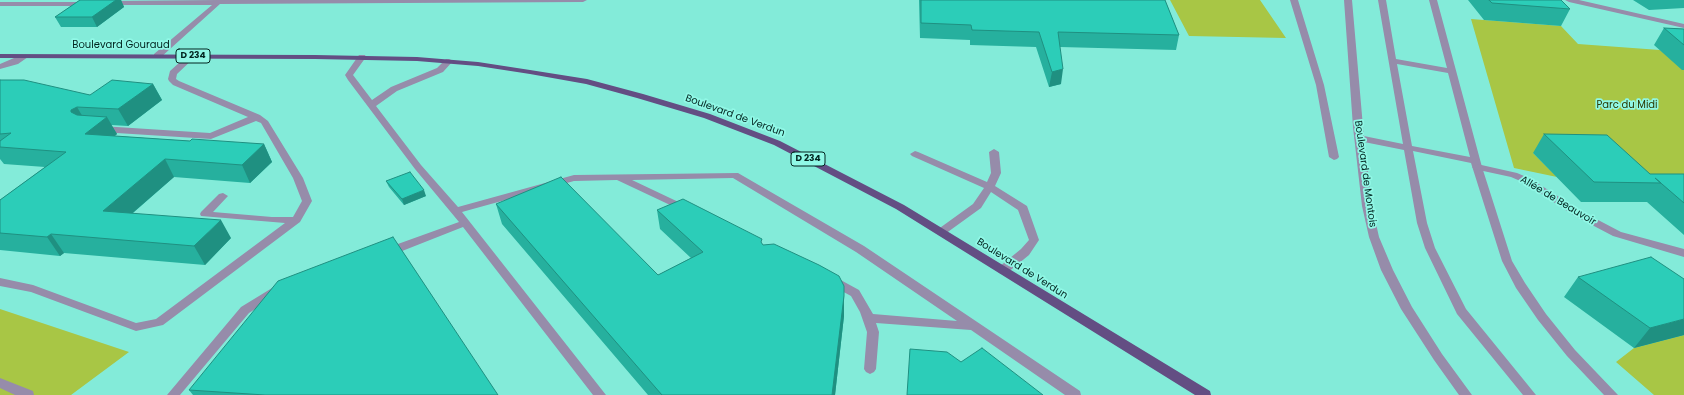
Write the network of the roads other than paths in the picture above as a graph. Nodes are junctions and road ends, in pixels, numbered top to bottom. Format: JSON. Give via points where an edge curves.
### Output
{"nodes":[{"id":1,"x":584,"y":0,"type":"edge"},
{"id":2,"x":1294,"y":0,"type":"edge"},
{"id":3,"x":1348,"y":0,"type":"edge"},
{"id":4,"x":1382,"y":0,"type":"edge"},
{"id":5,"x":1433,"y":0,"type":"edge"},
{"id":6,"x":1569,"y":0,"type":"edge"},
{"id":7,"x":220,"y":1,"type":"edge"},
{"id":8,"x":436,"y":1,"type":"edge"},
{"id":9,"x":76,"y":2,"type":"edge"},
{"id":10,"x":0,"y":4,"type":"edge"},
{"id":11,"x":1684,"y":26,"type":"edge"},
{"id":12,"x":0,"y":56,"type":"edge"},
{"id":13,"x":24,"y":56,"type":"junction"},
{"id":14,"x":156,"y":56,"type":"junction"},
{"id":15,"x":192,"y":56,"type":"junction"},
{"id":16,"x":362,"y":57,"type":"junction"},
{"id":17,"x":449,"y":61,"type":"junction"},
{"id":18,"x":1392,"y":61,"type":"junction"},
{"id":19,"x":0,"y":67,"type":"edge"},
{"id":20,"x":1452,"y":71,"type":"junction"},
{"id":21,"x":371,"y":105,"type":"junction"},
{"id":22,"x":257,"y":117,"type":"junction"},
{"id":23,"x":94,"y":128,"type":"edge"},
{"id":24,"x":1359,"y":138,"type":"junction"},
{"id":25,"x":1408,"y":148,"type":"junction"},
{"id":26,"x":994,"y":152,"type":"dead end"},
{"id":27,"x":915,"y":154,"type":"dead end"},
{"id":28,"x":1334,"y":157,"type":"dead end"},
{"id":29,"x":1476,"y":164,"type":"junction"},
{"id":30,"x":617,"y":176,"type":"junction"},
{"id":31,"x":990,"y":187,"type":"junction"},
{"id":32,"x":223,"y":196,"type":"dead end"},
{"id":33,"x":456,"y":211,"type":"junction"},
{"id":34,"x":694,"y":213,"type":"edge"},
{"id":35,"x":296,"y":220,"type":"junction"},
{"id":36,"x":465,"y":223,"type":"junction"},
{"id":37,"x":942,"y":232,"type":"junction"},
{"id":38,"x":1684,"y":253,"type":"edge"},
{"id":39,"x":377,"y":256,"type":"edge"},
{"id":40,"x":1003,"y":270,"type":"junction"},
{"id":41,"x":821,"y":274,"type":"edge"},
{"id":42,"x":0,"y":282,"type":"edge"},
{"id":43,"x":286,"y":284,"type":"edge"},
{"id":44,"x":869,"y":318,"type":"junction"},
{"id":45,"x":974,"y":326,"type":"junction"},
{"id":46,"x":870,"y":369,"type":"dead end"},
{"id":47,"x":0,"y":383,"type":"edge"},
{"id":48,"x":28,"y":395,"type":"edge"},
{"id":49,"x":174,"y":395,"type":"edge"},
{"id":50,"x":600,"y":395,"type":"edge"},
{"id":51,"x":1075,"y":395,"type":"edge"},
{"id":52,"x":1205,"y":395,"type":"edge"},
{"id":53,"x":1466,"y":395,"type":"edge"},
{"id":54,"x":1530,"y":395,"type":"edge"},
{"id":55,"x":1612,"y":395,"type":"edge"}],
"edges":[{"from":1,"to":8,"type":"street"},
{"from":2,"to":28,"type":"street","via":[[1320,85]]},
{"from":3,"to":24,"type":"street","name":"Boulevard de Montois"},
{"from":4,"to":18,"type":"street"},
{"from":5,"to":20,"type":"street"},
{"from":6,"to":11,"type":"street"},
{"from":7,"to":8,"type":"street"},
{"from":7,"to":9,"type":"street","via":[[100,4]]},
{"from":7,"to":14,"type":"street"},
{"from":9,"to":10,"type":"street"},
{"from":12,"to":13,"type":"main road","number":"D 234"},
{"from":13,"to":14,"type":"main road","name":"Boulevard Gouraud","number":"D 234"},
{"from":13,"to":19,"type":"street","via":[[16,62]]},
{"from":14,"to":15,"type":"main road","name":"Boulevard Gouraud","number":"D 234"},
{"from":15,"to":16,"type":"main road","name":"Boulevard Gouraud","number":"D 234"},
{"from":15,"to":22,"type":"street","via":[[173,73],[172,79],[176,83]]},
{"from":16,"to":17,"type":"main road","name":"Boulevard de Verdun","number":"D 234"},
{"from":16,"to":21,"type":"street","via":[[350,74]]},
{"from":17,"to":21,"type":"street","via":[[440,70],[394,89]]},
{"from":17,"to":37,"type":"main road","name":"Boulevard de Verdun","number":"D 234","via":[[587,82],[707,116],[777,143],[900,206]]},
{"from":18,"to":20,"type":"street"},
{"from":18,"to":25,"type":"street"},
{"from":20,"to":29,"type":"street"},
{"from":21,"to":33,"type":"street","via":[[418,167]]},
{"from":22,"to":23,"type":"street","via":[[211,136]]},
{"from":22,"to":35,"type":"street","via":[[264,121],[272,133],[298,178],[307,201]]},
{"from":24,"to":25,"type":"street","name":"Allée de Beauvoir"},
{"from":24,"to":53,"type":"street","name":"Boulevard de Montois","via":[[1367,206],[1374,236],[1387,270],[1407,309]]},
{"from":25,"to":29,"type":"street","name":"Allée de Beauvoir"},
{"from":25,"to":54,"type":"street","via":[[1422,223],[1433,255],[1462,312]]},
{"from":26,"to":31,"type":"street","via":[[996,173]]},
{"from":27,"to":31,"type":"street"},
{"from":29,"to":38,"type":"street","name":"Allée de Beauvoir","via":[[1528,180],[1577,213],[1617,234]]},
{"from":29,"to":55,"type":"street","via":[[1507,261],[1520,285],[1571,353]]},
{"from":30,"to":33,"type":"street","via":[[574,178]]},
{"from":30,"to":34,"type":"street"},
{"from":30,"to":45,"type":"street","via":[[735,175],[860,249]]},
{"from":31,"to":37,"type":"street","via":[[976,206]]},
{"from":31,"to":40,"type":"street","via":[[1024,208],[1034,240],[1025,252]]},
{"from":32,"to":35,"type":"street","via":[[205,214]]},
{"from":33,"to":36,"type":"street"},
{"from":35,"to":42,"type":"street","via":[[159,322],[136,327],[34,289]]},
{"from":36,"to":39,"type":"street"},
{"from":36,"to":50,"type":"street"},
{"from":37,"to":40,"type":"main road","name":"Boulevard de Verdun","number":"D 234"},
{"from":40,"to":52,"type":"main road","name":"Boulevard de Verdun","number":"D 234"},
{"from":41,"to":44,"type":"street","via":[[855,293]]},
{"from":43,"to":49,"type":"street","via":[[245,310]]},
{"from":44,"to":45,"type":"street"},
{"from":44,"to":46,"type":"street","via":[[873,332]]},
{"from":45,"to":51,"type":"street"},
{"from":47,"to":48,"type":"street"}]}
